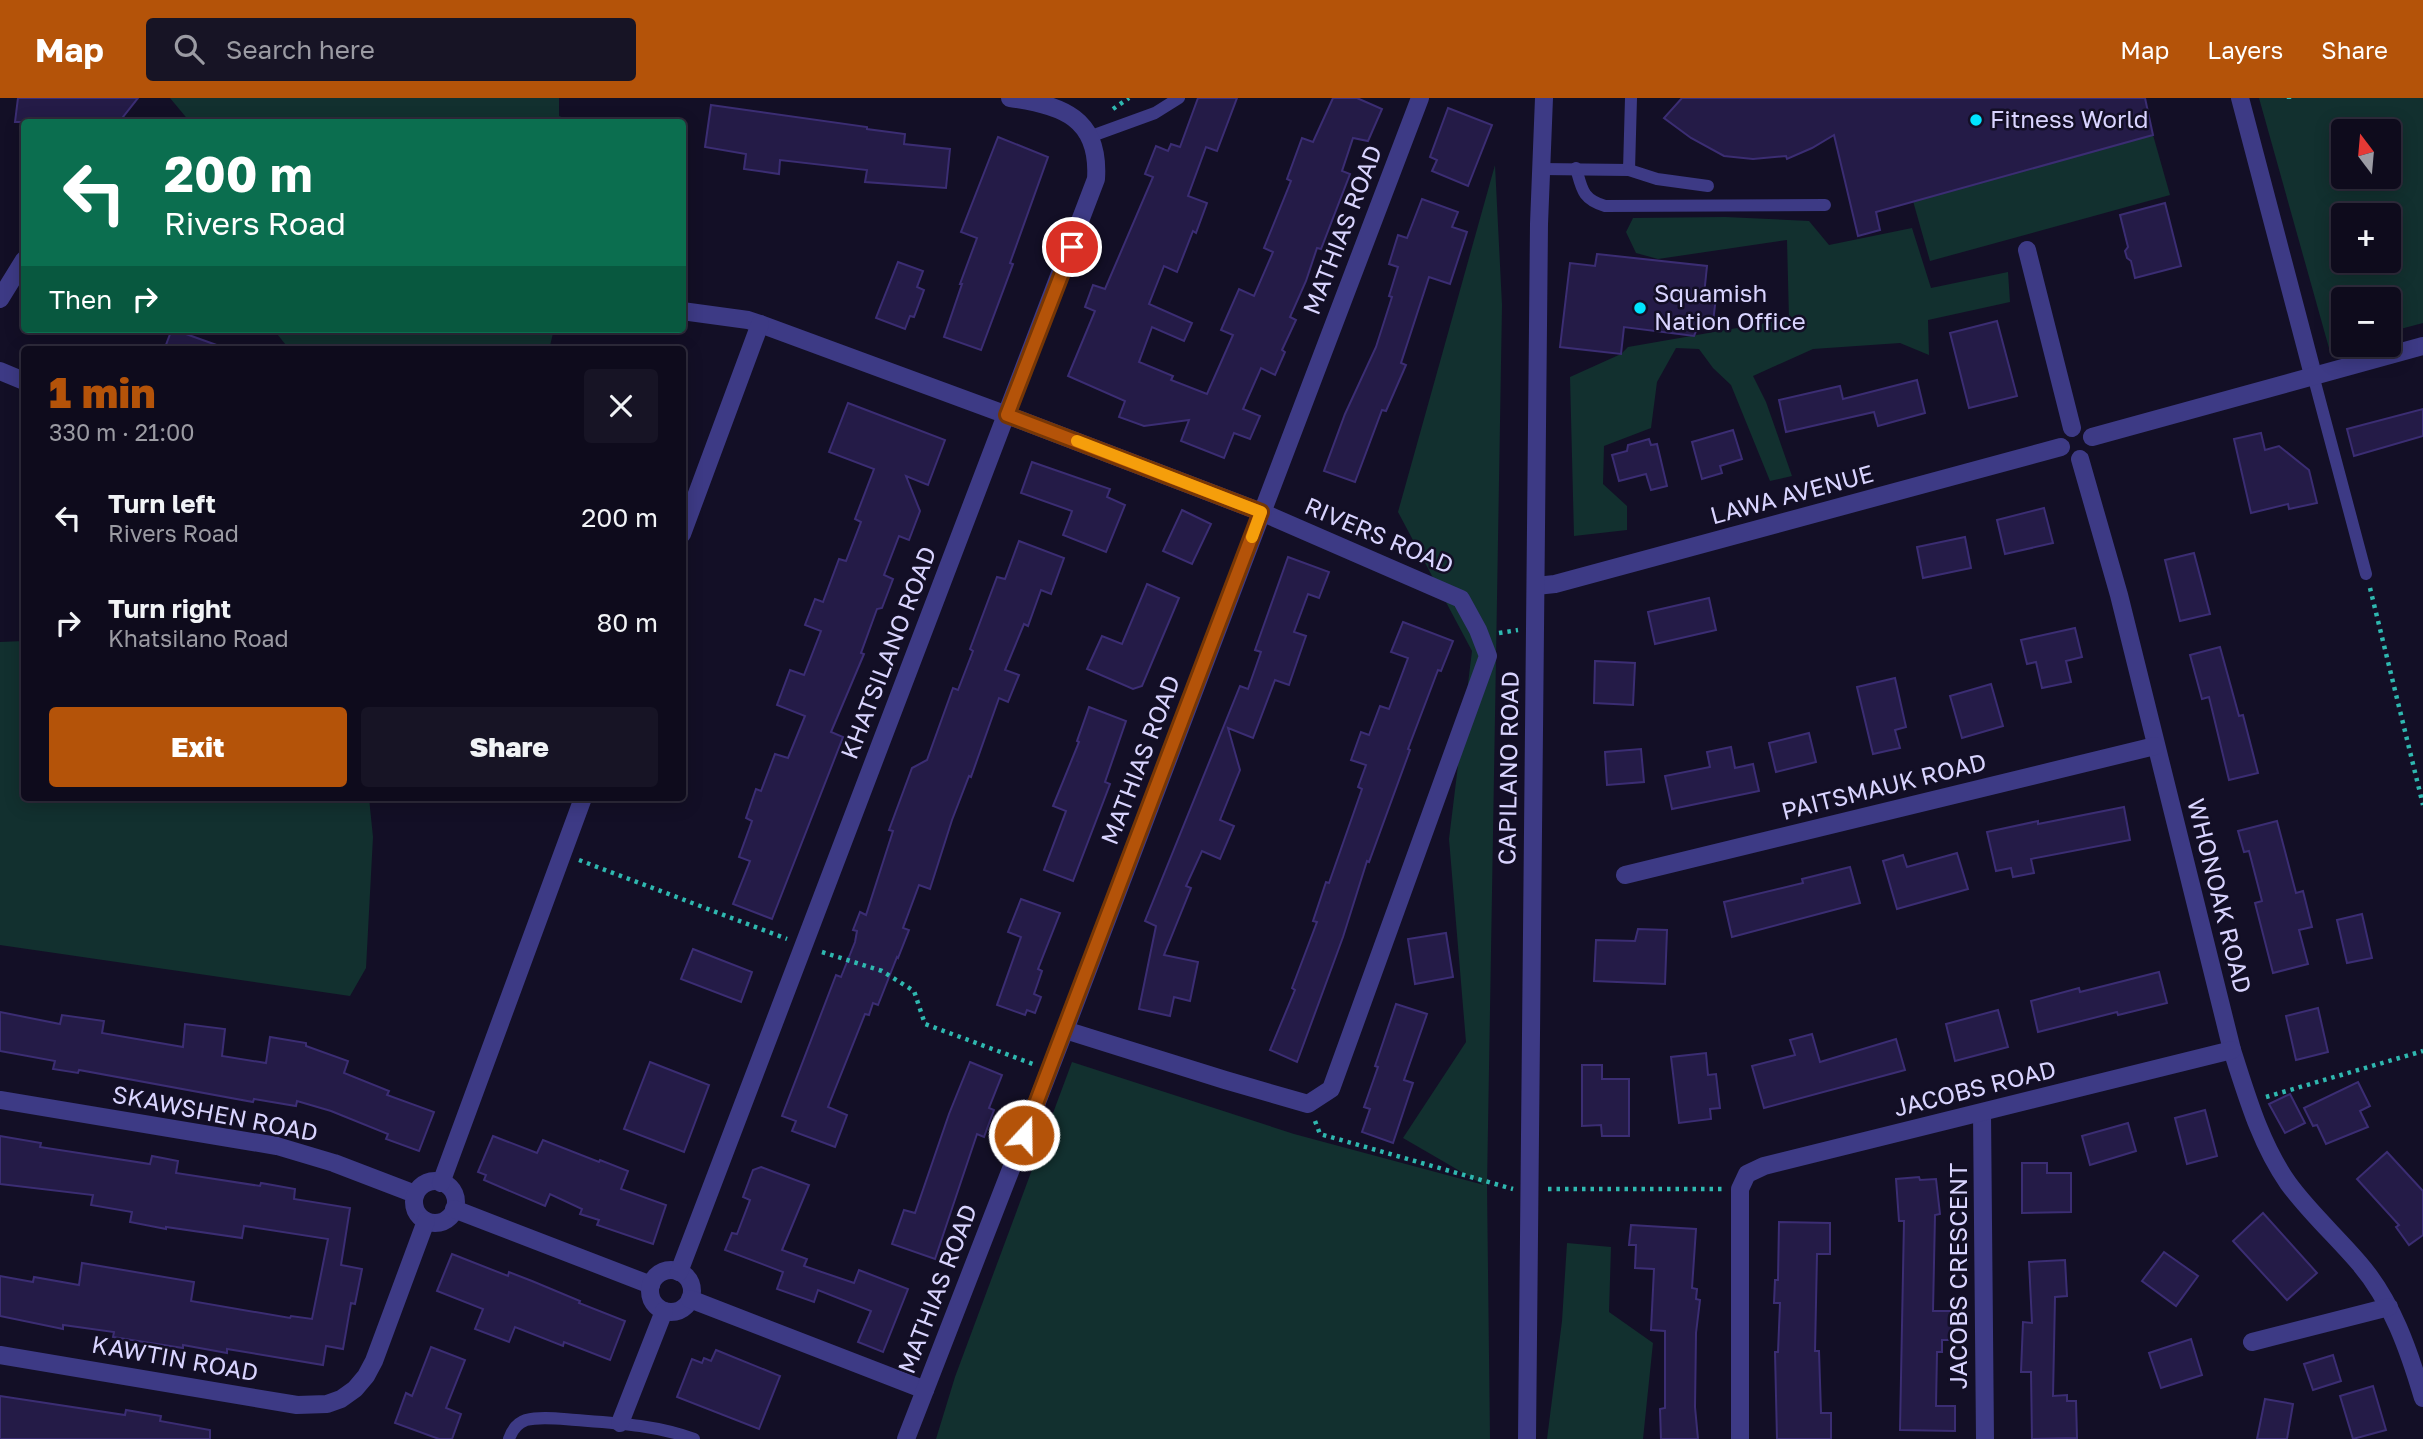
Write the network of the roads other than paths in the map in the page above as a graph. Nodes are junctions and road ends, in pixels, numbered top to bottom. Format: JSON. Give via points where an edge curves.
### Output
{"nodes":[{"id":1,"x":1010,"y":98,"type":"edge"},
{"id":2,"x":1179,"y":98,"type":"edge"},
{"id":3,"x":1420,"y":98,"type":"edge"},
{"id":4,"x":1544,"y":98,"type":"edge"},
{"id":5,"x":1631,"y":98,"type":"edge"},
{"id":6,"x":2240,"y":98,"type":"edge"},
{"id":7,"x":1089,"y":137,"type":"junction"},
{"id":8,"x":1576,"y":168,"type":"junction"},
{"id":9,"x":1541,"y":169,"type":"junction"},
{"id":10,"x":1629,"y":170,"type":"junction"},
{"id":11,"x":1708,"y":186,"type":"dead end"},
{"id":12,"x":1825,"y":205,"type":"dead end"},
{"id":13,"x":2027,"y":250,"type":"dead end"},
{"id":14,"x":21,"y":265,"type":"edge"},
{"id":15,"x":0,"y":299,"type":"edge"},
{"id":16,"x":686,"y":312,"type":"edge"},
{"id":17,"x":760,"y":324,"type":"junction"},
{"id":18,"x":2423,"y":346,"type":"edge"},
{"id":19,"x":0,"y":371,"type":"edge"},
{"id":20,"x":2313,"y":374,"type":"junction"},
{"id":21,"x":21,"y":380,"type":"edge"},
{"id":22,"x":1007,"y":415,"type":"junction"},
{"id":23,"x":2071,"y":428,"type":"junction"},
{"id":24,"x":2092,"y":437,"type":"junction"},
{"id":25,"x":2061,"y":447,"type":"junction"},
{"id":26,"x":2080,"y":459,"type":"junction"},
{"id":27,"x":1261,"y":512,"type":"junction"},
{"id":28,"x":686,"y":523,"type":"edge"},
{"id":29,"x":2366,"y":574,"type":"road end"},
{"id":30,"x":1536,"y":586,"type":"junction"},
{"id":31,"x":2155,"y":746,"type":"junction"},
{"id":32,"x":582,"y":801,"type":"edge"},
{"id":33,"x":1625,"y":875,"type":"dead end"},
{"id":34,"x":1065,"y":1030,"type":"junction"},
{"id":35,"x":2232,"y":1050,"type":"junction"},
{"id":36,"x":0,"y":1100,"type":"edge"},
{"id":37,"x":1982,"y":1112,"type":"junction"},
{"id":38,"x":443,"y":1175,"type":"junction"},
{"id":39,"x":415,"y":1194,"type":"junction"},
{"id":40,"x":454,"y":1209,"type":"junction"},
{"id":41,"x":426,"y":1221,"type":"junction"},
{"id":42,"x":679,"y":1272,"type":"junction"},
{"id":43,"x":651,"y":1285,"type":"junction"},
{"id":44,"x":690,"y":1300,"type":"junction"},
{"id":45,"x":2389,"y":1307,"type":"junction"},
{"id":46,"x":664,"y":1311,"type":"junction"},
{"id":47,"x":2252,"y":1342,"type":"dead end"},
{"id":48,"x":0,"y":1355,"type":"edge"},
{"id":49,"x":925,"y":1390,"type":"junction"},
{"id":50,"x":2423,"y":1398,"type":"edge"},
{"id":51,"x":621,"y":1423,"type":"junction"},
{"id":52,"x":509,"y":1439,"type":"edge"},
{"id":53,"x":694,"y":1439,"type":"edge"},
{"id":54,"x":906,"y":1439,"type":"edge"},
{"id":55,"x":1527,"y":1439,"type":"edge"},
{"id":56,"x":1740,"y":1439,"type":"edge"},
{"id":57,"x":1985,"y":1439,"type":"edge"}],
"edges":[{"from":1,"to":7,"type":"street","via":[[1052,105],[1075,120]]},
{"from":2,"to":7,"type":"lane","via":[[1155,113]]},
{"from":3,"to":27,"type":"street","name":"MATHIAS ROAD"},
{"from":4,"to":9,"type":"street","name":"CAPILANO ROAD"},
{"from":5,"to":10,"type":"lane"},
{"from":6,"to":20,"type":"street"},
{"from":7,"to":22,"type":"street","name":"KHATSILANO ROAD","via":[[1095,151],[1096,179]]},
{"from":8,"to":9,"type":"lane"},
{"from":8,"to":10,"type":"lane"},
{"from":8,"to":12,"type":"lane","via":[[1588,199],[1605,206]]},
{"from":9,"to":30,"type":"street","name":"CAPILANO ROAD"},
{"from":10,"to":11,"type":"lane"},
{"from":13,"to":23,"type":"street"},
{"from":14,"to":15,"type":"street"},
{"from":16,"to":17,"type":"street","name":"RIVERS ROAD"},
{"from":17,"to":22,"type":"street","name":"RIVERS ROAD"},
{"from":17,"to":28,"type":"street"},
{"from":18,"to":20,"type":"street"},
{"from":19,"to":21,"type":"street"},
{"from":20,"to":24,"type":"street"},
{"from":20,"to":29,"type":"lane"},
{"from":22,"to":27,"type":"street","name":"RIVERS ROAD"},
{"from":22,"to":42,"type":"street","name":"KHATSILANO ROAD"},
{"from":23,"to":24,"type":"street","via":[[2082,428]]},
{"from":23,"to":25,"type":"street","via":[[2063,435]]},
{"from":24,"to":26,"type":"street","via":[[2091,452]]},
{"from":25,"to":26,"type":"street","via":[[2067,457]]},
{"from":25,"to":30,"type":"street","name":"LAWA AVENUE"},
{"from":26,"to":31,"type":"street","name":"WHONOAK ROAD"},
{"from":27,"to":34,"type":"street","name":"MATHIAS ROAD"},
{"from":27,"to":34,"type":"street","name":"RIVERS ROAD","via":[[1461,599],[1488,656],[1331,1088],[1308,1104]]},
{"from":30,"to":55,"type":"street","name":"CAPILANO ROAD"},
{"from":31,"to":33,"type":"street","name":"PAITSMAUK ROAD"},
{"from":31,"to":35,"type":"street","name":"WHONOAK ROAD"},
{"from":32,"to":38,"type":"street"},
{"from":34,"to":49,"type":"street","name":"MATHIAS ROAD"},
{"from":35,"to":37,"type":"street","name":"JACOBS ROAD"},
{"from":35,"to":45,"type":"street","name":"WHONOAK ROAD","via":[[2270,1154],[2310,1210],[2361,1265]]},
{"from":36,"to":39,"type":"street","name":"SKAWSHEN ROAD","via":[[276,1146]]},
{"from":37,"to":56,"type":"street","name":"JACOBS ROAD","via":[[1764,1166],[1748,1174],[1740,1189]]},
{"from":37,"to":57,"type":"street","name":"JACOBS CRESCENT"},
{"from":38,"to":39,"type":"street"},
{"from":38,"to":40,"type":"street","via":[[453,1193]]},
{"from":39,"to":41,"type":"street","via":[[417,1214]]},
{"from":40,"to":41,"type":"street","via":[[443,1222]]},
{"from":40,"to":43,"type":"street"},
{"from":41,"to":48,"type":"street","name":"KAWTIN ROAD","via":[[374,1361],[355,1389],[327,1404],[297,1405]]},
{"from":42,"to":43,"type":"street","via":[[662,1272]]},
{"from":42,"to":44,"type":"street","via":[[690,1283]]},
{"from":43,"to":46,"type":"street","via":[[650,1295]]},
{"from":44,"to":46,"type":"street","via":[[679,1310]]},
{"from":44,"to":49,"type":"street"},
{"from":45,"to":47,"type":"street"},
{"from":45,"to":50,"type":"street","name":"WHONOAK ROAD"},
{"from":46,"to":51,"type":"street"},
{"from":49,"to":54,"type":"street","name":"MATHIAS ROAD"},
{"from":51,"to":52,"type":"lane","via":[[527,1419],[517,1424]]},
{"from":51,"to":53,"type":"lane"}]}
